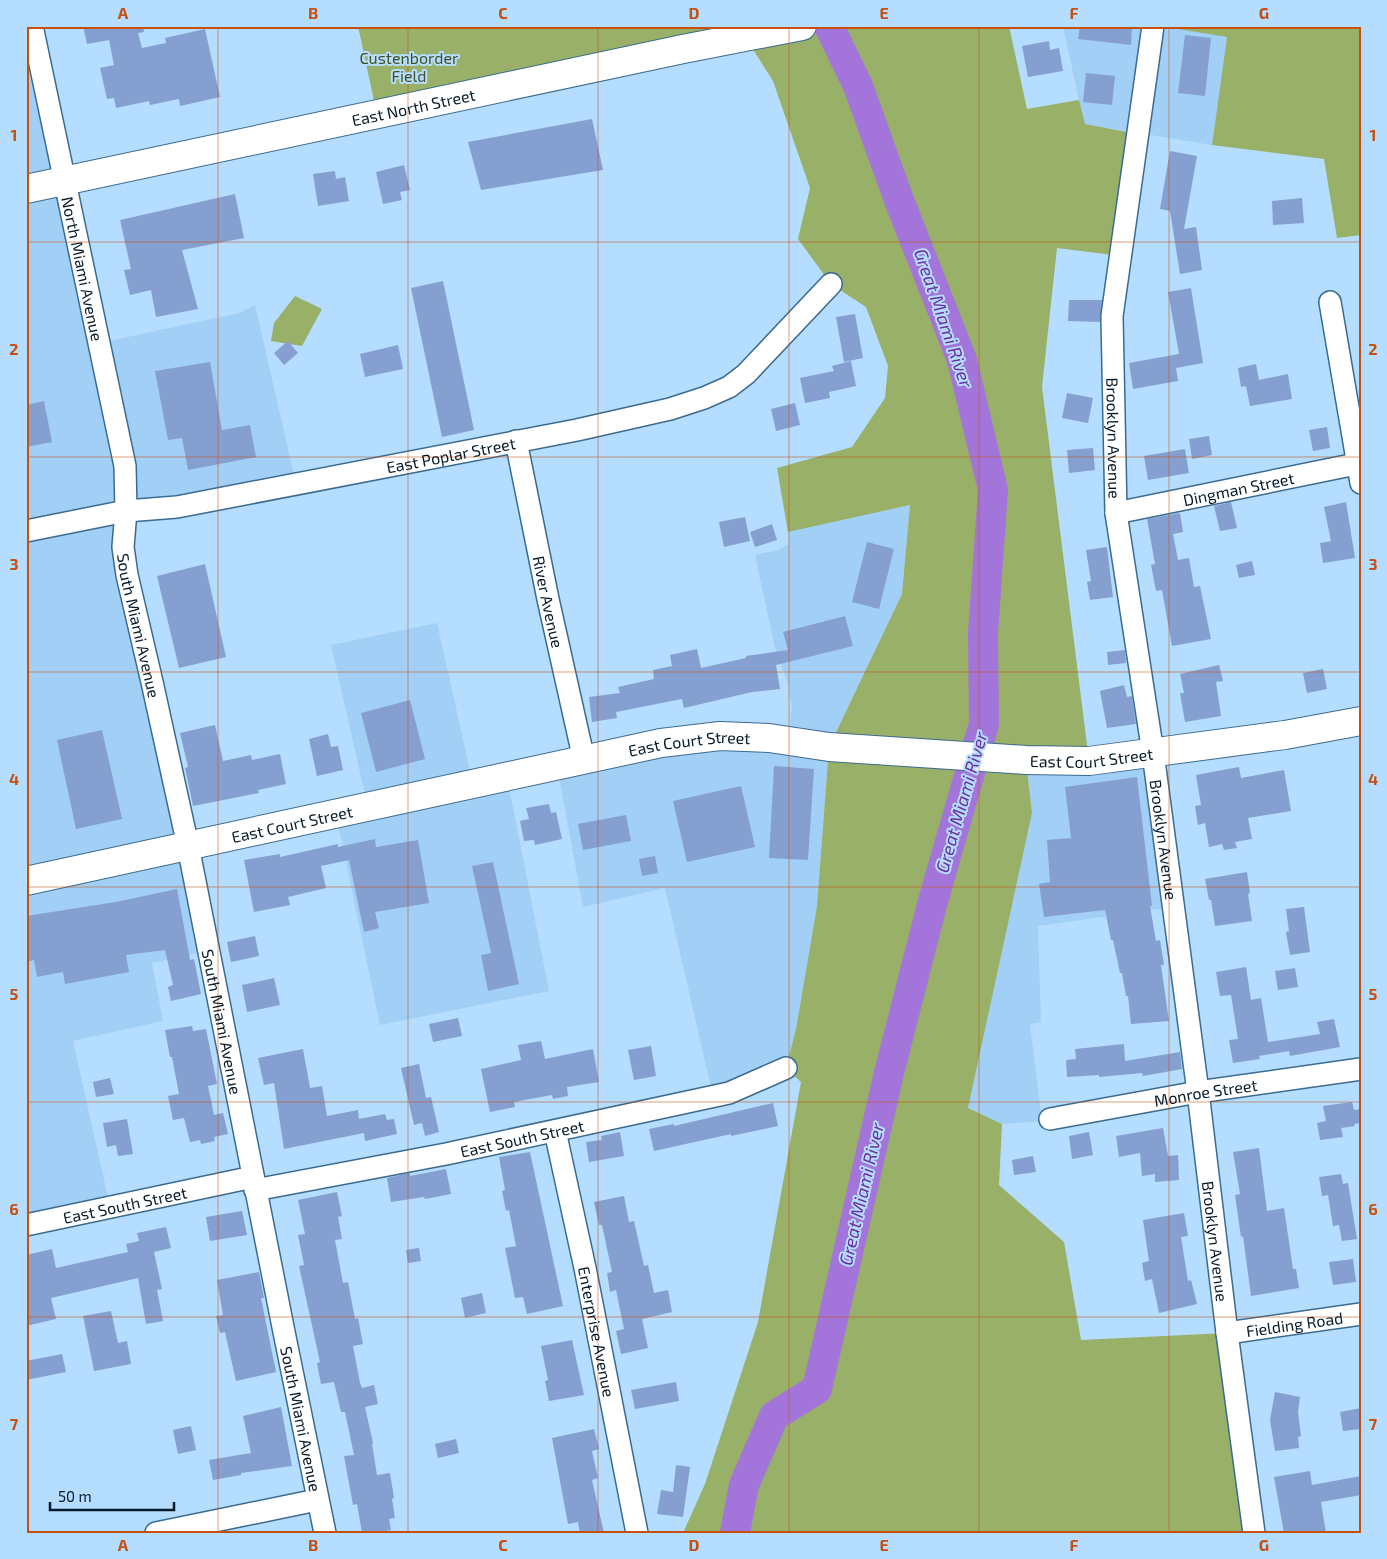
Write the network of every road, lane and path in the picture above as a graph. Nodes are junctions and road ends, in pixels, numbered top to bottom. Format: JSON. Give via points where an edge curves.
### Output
{"nodes":[{"id":1,"x":32,"y":26,"type":"edge"},
{"id":2,"x":802,"y":26,"type":"edge"},
{"id":3,"x":1153,"y":26,"type":"edge"},
{"id":4,"x":66,"y":181,"type":"junction"},
{"id":5,"x":26,"y":189,"type":"edge"},
{"id":6,"x":831,"y":284,"type":"dead end"},
{"id":7,"x":1330,"y":302,"type":"dead end"},
{"id":8,"x":516,"y":442,"type":"junction"},
{"id":9,"x":1360,"y":470,"type":"edge"},
{"id":10,"x":126,"y":511,"type":"junction"},
{"id":11,"x":1116,"y":512,"type":"junction"},
{"id":12,"x":26,"y":531,"type":"edge"},
{"id":13,"x":1361,"y":720,"type":"edge"},
{"id":14,"x":1153,"y":753,"type":"junction"},
{"id":15,"x":584,"y":760,"type":"junction"},
{"id":16,"x":188,"y":846,"type":"junction"},
{"id":17,"x":26,"y":881,"type":"edge"},
{"id":18,"x":786,"y":1068,"type":"dead end"},
{"id":19,"x":1361,"y":1069,"type":"edge"},
{"id":20,"x":1198,"y":1092,"type":"junction"},
{"id":21,"x":1050,"y":1119,"type":"dead end"},
{"id":22,"x":555,"y":1131,"type":"junction"},
{"id":23,"x":254,"y":1184,"type":"junction"},
{"id":24,"x":26,"y":1225,"type":"edge"},
{"id":25,"x":1361,"y":1314,"type":"edge"},
{"id":26,"x":1226,"y":1333,"type":"junction"},
{"id":27,"x":317,"y":1500,"type":"junction"},
{"id":28,"x":156,"y":1533,"type":"edge"},
{"id":29,"x":325,"y":1533,"type":"edge"},
{"id":30,"x":637,"y":1533,"type":"edge"},
{"id":31,"x":1254,"y":1533,"type":"edge"}],
"edges":[{"from":1,"to":4,"type":"street","name":"North Miami Avenue"},
{"from":2,"to":4,"type":"main road","name":"East North Street"},
{"from":3,"to":11,"type":"street","name":"Brooklyn Avenue","via":[[1112,316]]},
{"from":4,"to":5,"type":"main road","name":"East North Street"},
{"from":4,"to":10,"type":"street","name":"North Miami Avenue","via":[[125,466]]},
{"from":6,"to":8,"type":"street","name":"East Poplar Street","via":[[746,374],[729,387],[670,409]]},
{"from":7,"to":9,"type":"street"},
{"from":8,"to":10,"type":"street","name":"East Poplar Street","via":[[177,507]]},
{"from":8,"to":15,"type":"street","name":"River Avenue"},
{"from":9,"to":11,"type":"street","name":"Dingman Street"},
{"from":10,"to":12,"type":"street","name":"East Poplar Street"},
{"from":10,"to":16,"type":"street","name":"South Miami Avenue","via":[[122,547],[127,575]]},
{"from":11,"to":14,"type":"street","name":"Brooklyn Avenue"},
{"from":13,"to":14,"type":"main road","name":"East Court Street","via":[[1285,735]]},
{"from":14,"to":15,"type":"main road","name":"East Court Street","via":[[1089,761],[1026,760],[720,736]]},
{"from":14,"to":20,"type":"street","name":"Brooklyn Avenue"},
{"from":15,"to":16,"type":"main road","name":"East Court Street"},
{"from":16,"to":17,"type":"main road","name":"East Court Street"},
{"from":16,"to":23,"type":"street","name":"South Miami Avenue"},
{"from":18,"to":22,"type":"street","name":"East South Street","via":[[728,1092]]},
{"from":19,"to":20,"type":"street","name":"Monroe Street"},
{"from":20,"to":21,"type":"street","name":"Monroe Street"},
{"from":20,"to":26,"type":"street","name":"Brooklyn Avenue"},
{"from":22,"to":23,"type":"street","name":"East South Street"},
{"from":22,"to":30,"type":"street","name":"Enterprise Avenue"},
{"from":23,"to":24,"type":"street","name":"East South Street"},
{"from":23,"to":27,"type":"street","name":"South Miami Avenue"},
{"from":25,"to":26,"type":"street","name":"Fielding Road"},
{"from":26,"to":31,"type":"street","name":"Brooklyn Avenue"},
{"from":27,"to":28,"type":"street"},
{"from":27,"to":29,"type":"street","name":"South Miami Avenue"}]}
